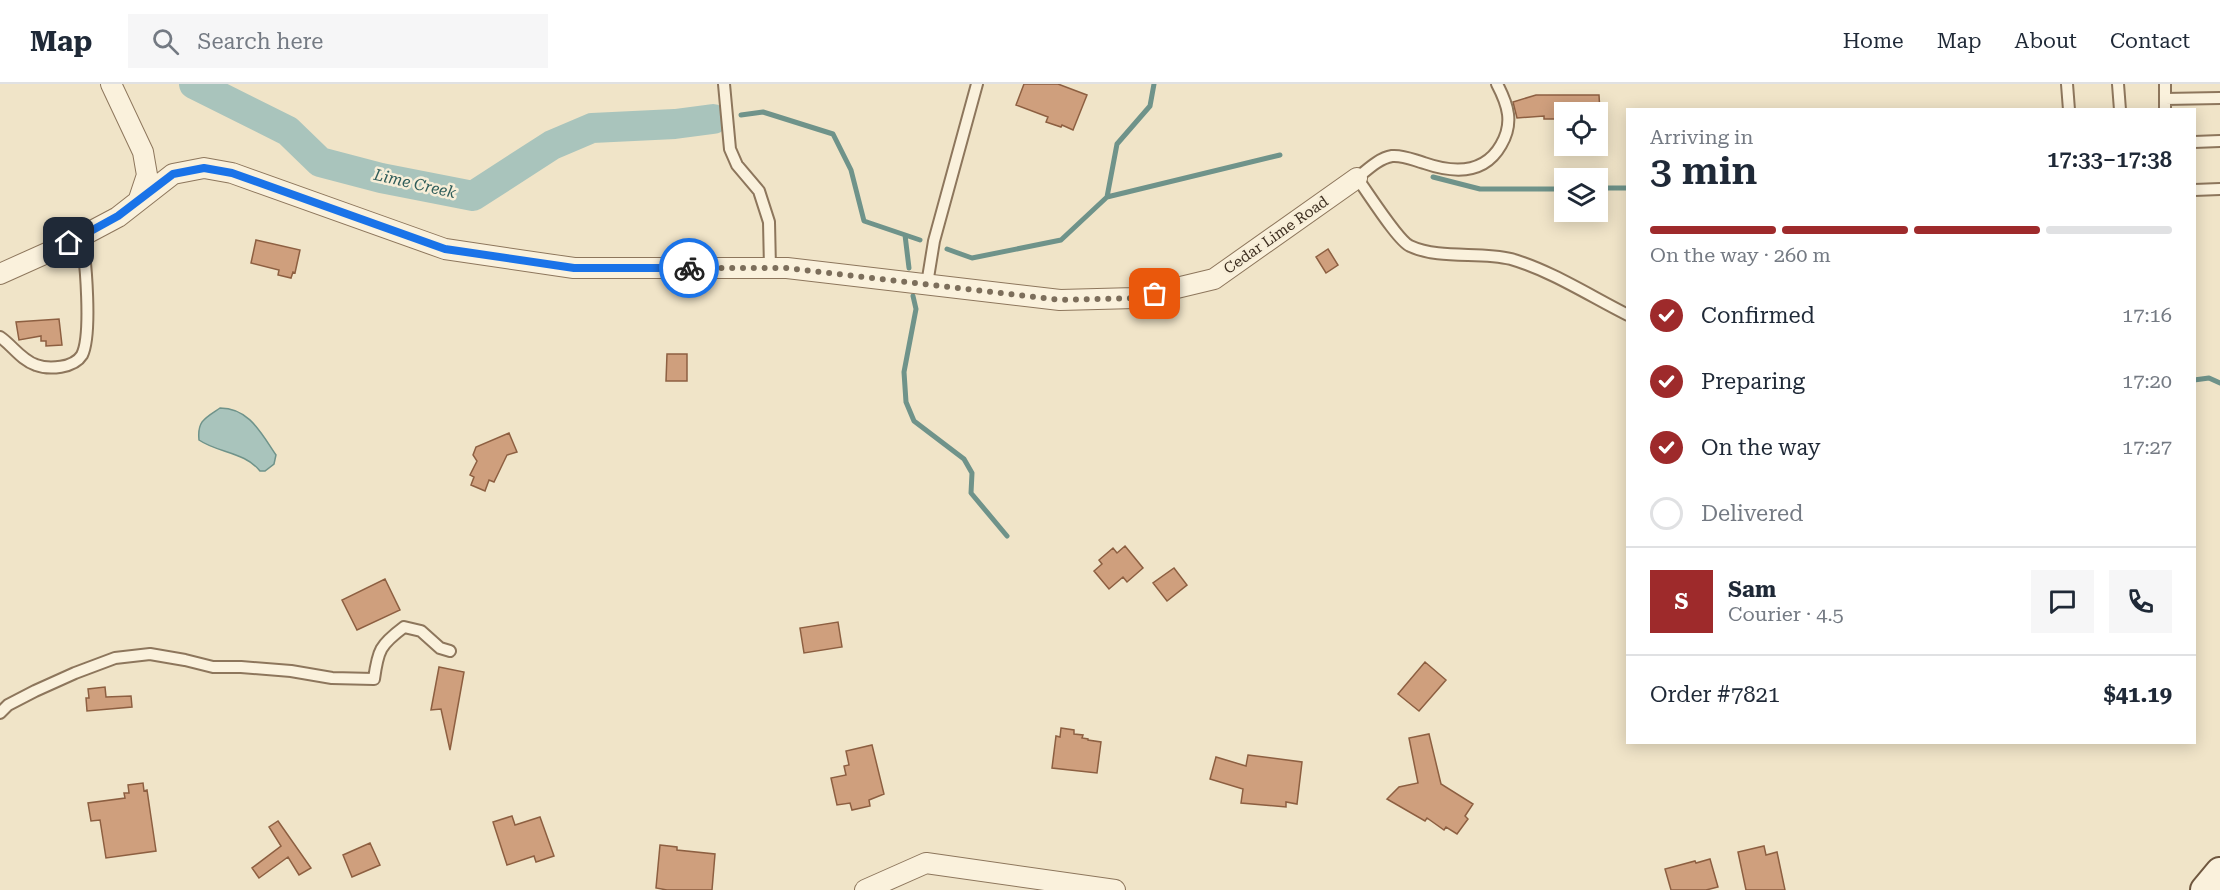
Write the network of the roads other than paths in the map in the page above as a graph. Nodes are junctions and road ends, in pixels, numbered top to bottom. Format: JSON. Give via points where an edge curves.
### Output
{"nodes":[{"id":1,"x":111,"y":84,"type":"edge"},
{"id":2,"x":724,"y":84,"type":"edge"},
{"id":3,"x":977,"y":84,"type":"edge"},
{"id":4,"x":1497,"y":84,"type":"edge"},
{"id":5,"x":2067,"y":84,"type":"edge"},
{"id":6,"x":2118,"y":84,"type":"edge"},
{"id":7,"x":2165,"y":84,"type":"edge"},
{"id":8,"x":2220,"y":98,"type":"edge"},
{"id":9,"x":2165,"y":104,"type":"edge"},
{"id":10,"x":2069,"y":108,"type":"edge"},
{"id":11,"x":2120,"y":108,"type":"edge"},
{"id":12,"x":2220,"y":141,"type":"edge"},
{"id":13,"x":2196,"y":142,"type":"edge"},
{"id":14,"x":1357,"y":178,"type":"junction"},
{"id":15,"x":2220,"y":189,"type":"edge"},
{"id":16,"x":2196,"y":190,"type":"edge"},
{"id":17,"x":139,"y":199,"type":"junction"},
{"id":18,"x":81,"y":236,"type":"junction"},
{"id":19,"x":770,"y":268,"type":"junction"},
{"id":20,"x":0,"y":274,"type":"edge"},
{"id":21,"x":927,"y":284,"type":"junction"},
{"id":22,"x":1626,"y":314,"type":"edge"},
{"id":23,"x":0,"y":336,"type":"edge"},
{"id":24,"x":450,"y":651,"type":"dead end"},
{"id":25,"x":0,"y":713,"type":"edge"},
{"id":26,"x":2220,"y":872,"type":"edge"},
{"id":27,"x":866,"y":890,"type":"edge"},
{"id":28,"x":1115,"y":890,"type":"edge"},
{"id":29,"x":2205,"y":890,"type":"edge"}],
"edges":[{"from":1,"to":17,"type":"street","via":[[143,152],[147,175]]},
{"from":2,"to":19,"type":"lane","via":[[730,149],[737,165],[759,191],[769,222]]},
{"from":3,"to":21,"type":"lane","via":[[934,241]]},
{"from":4,"to":14,"type":"lane","via":[[1506,101],[1510,126],[1486,163],[1456,171],[1388,157]]},
{"from":5,"to":10,"type":"lane"},
{"from":6,"to":11,"type":"lane"},
{"from":7,"to":9,"type":"lane"},
{"from":8,"to":9,"type":"lane"},
{"from":12,"to":13,"type":"lane"},
{"from":14,"to":21,"type":"street","name":"Cedar Lime Road","via":[[1214,279],[1135,298],[1071,300]]},
{"from":14,"to":22,"type":"lane","via":[[1409,246],[1509,259],[1536,268]]},
{"from":15,"to":16,"type":"lane"},
{"from":17,"to":18,"type":"street","name":"Cedar Lime Road","via":[[118,216]]},
{"from":17,"to":19,"type":"street","name":"Cedar Lime Road","via":[[173,174],[204,168],[232,173],[445,249],[574,268]]},
{"from":18,"to":20,"type":"street","name":"Cedar Lime Road"},
{"from":18,"to":23,"type":"lane","via":[[87,264],[87,319],[81,357],[66,365],[44,367],[24,358]]},
{"from":19,"to":21,"type":"street","name":"Cedar Lime Road"},
{"from":24,"to":25,"type":"lane","via":[[440,648],[421,631],[404,627],[378,653],[374,679],[213,667],[150,654],[115,658],[34,691]]},
{"from":26,"to":29,"type":"main road"},
{"from":27,"to":28,"type":"street","via":[[926,863]]}]}
